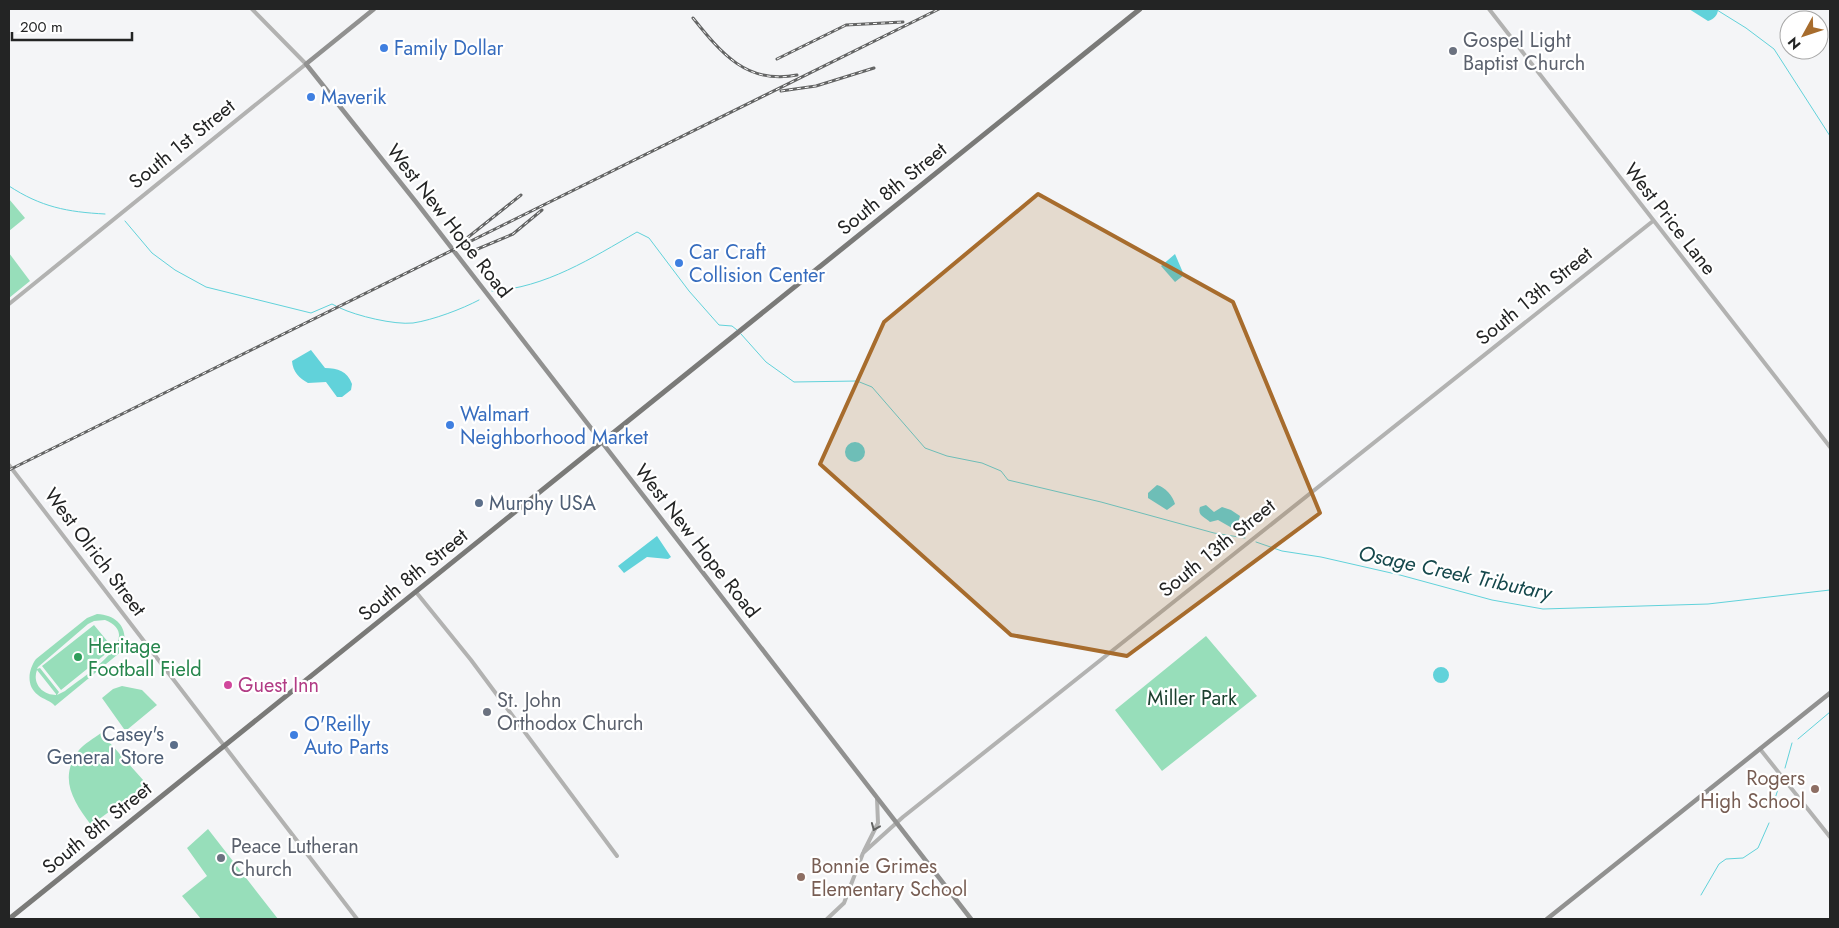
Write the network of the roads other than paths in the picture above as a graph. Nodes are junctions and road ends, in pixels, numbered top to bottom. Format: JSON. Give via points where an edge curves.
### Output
{"nodes":[{"id":1,"x":252,"y":9,"type":"edge"},
{"id":2,"x":374,"y":9,"type":"edge"},
{"id":3,"x":1140,"y":9,"type":"edge"},
{"id":4,"x":1489,"y":9,"type":"edge"},
{"id":5,"x":306,"y":64,"type":"junction"},
{"id":6,"x":1653,"y":221,"type":"junction"},
{"id":7,"x":9,"y":304,"type":"edge"},
{"id":8,"x":602,"y":442,"type":"junction"},
{"id":9,"x":1830,"y":447,"type":"edge"},
{"id":10,"x":9,"y":465,"type":"edge"},
{"id":11,"x":416,"y":592,"type":"junction"},
{"id":12,"x":1830,"y":693,"type":"edge"},
{"id":13,"x":224,"y":746,"type":"junction"},
{"id":14,"x":1760,"y":749,"type":"junction"},
{"id":15,"x":878,"y":800,"type":"junction"},
{"id":16,"x":897,"y":824,"type":"junction"},
{"id":17,"x":1830,"y":837,"type":"edge"},
{"id":18,"x":864,"y":853,"type":"junction"},
{"id":19,"x":617,"y":856,"type":"dead end"},
{"id":20,"x":9,"y":919,"type":"edge"},
{"id":21,"x":357,"y":919,"type":"edge"},
{"id":22,"x":827,"y":919,"type":"edge"},
{"id":23,"x":971,"y":919,"type":"edge"},
{"id":24,"x":1547,"y":919,"type":"edge"}],
"edges":[{"from":1,"to":5,"type":"street"},
{"from":2,"to":5,"type":"main road","name":"South 1st Street"},
{"from":3,"to":8,"type":"main road","name":"South 8th Street"},
{"from":4,"to":6,"type":"street","name":"West Price Lane"},
{"from":5,"to":7,"type":"street","name":"South 1st Street"},
{"from":5,"to":8,"type":"main road","name":"West New Hope Road"},
{"from":6,"to":9,"type":"street","name":"West Price Lane"},
{"from":6,"to":16,"type":"street","name":"South 13th Street"},
{"from":8,"to":11,"type":"main road","name":"South 8th Street"},
{"from":8,"to":15,"type":"main road","name":"West New Hope Road"},
{"from":10,"to":13,"type":"street","name":"West Olrich Street"},
{"from":11,"to":13,"type":"main road","name":"South 8th Street"},
{"from":11,"to":19,"type":"street","via":[[471,660]]},
{"from":12,"to":14,"type":"main road"},
{"from":13,"to":20,"type":"main road","name":"South 8th Street"},
{"from":13,"to":21,"type":"street","name":"West Olrich Street"},
{"from":14,"to":17,"type":"street"},
{"from":14,"to":24,"type":"main road"},
{"from":15,"to":16,"type":"main road","name":"West New Hope Road"},
{"from":15,"to":18,"type":"street","one_way":true,"via":[[878,824]]},
{"from":16,"to":18,"type":"street","name":"South 13th Street"},
{"from":16,"to":23,"type":"main road","name":"West New Hope Road"},
{"from":18,"to":22,"type":"street","name":"South 13th Street","via":[[844,903]]}]}
